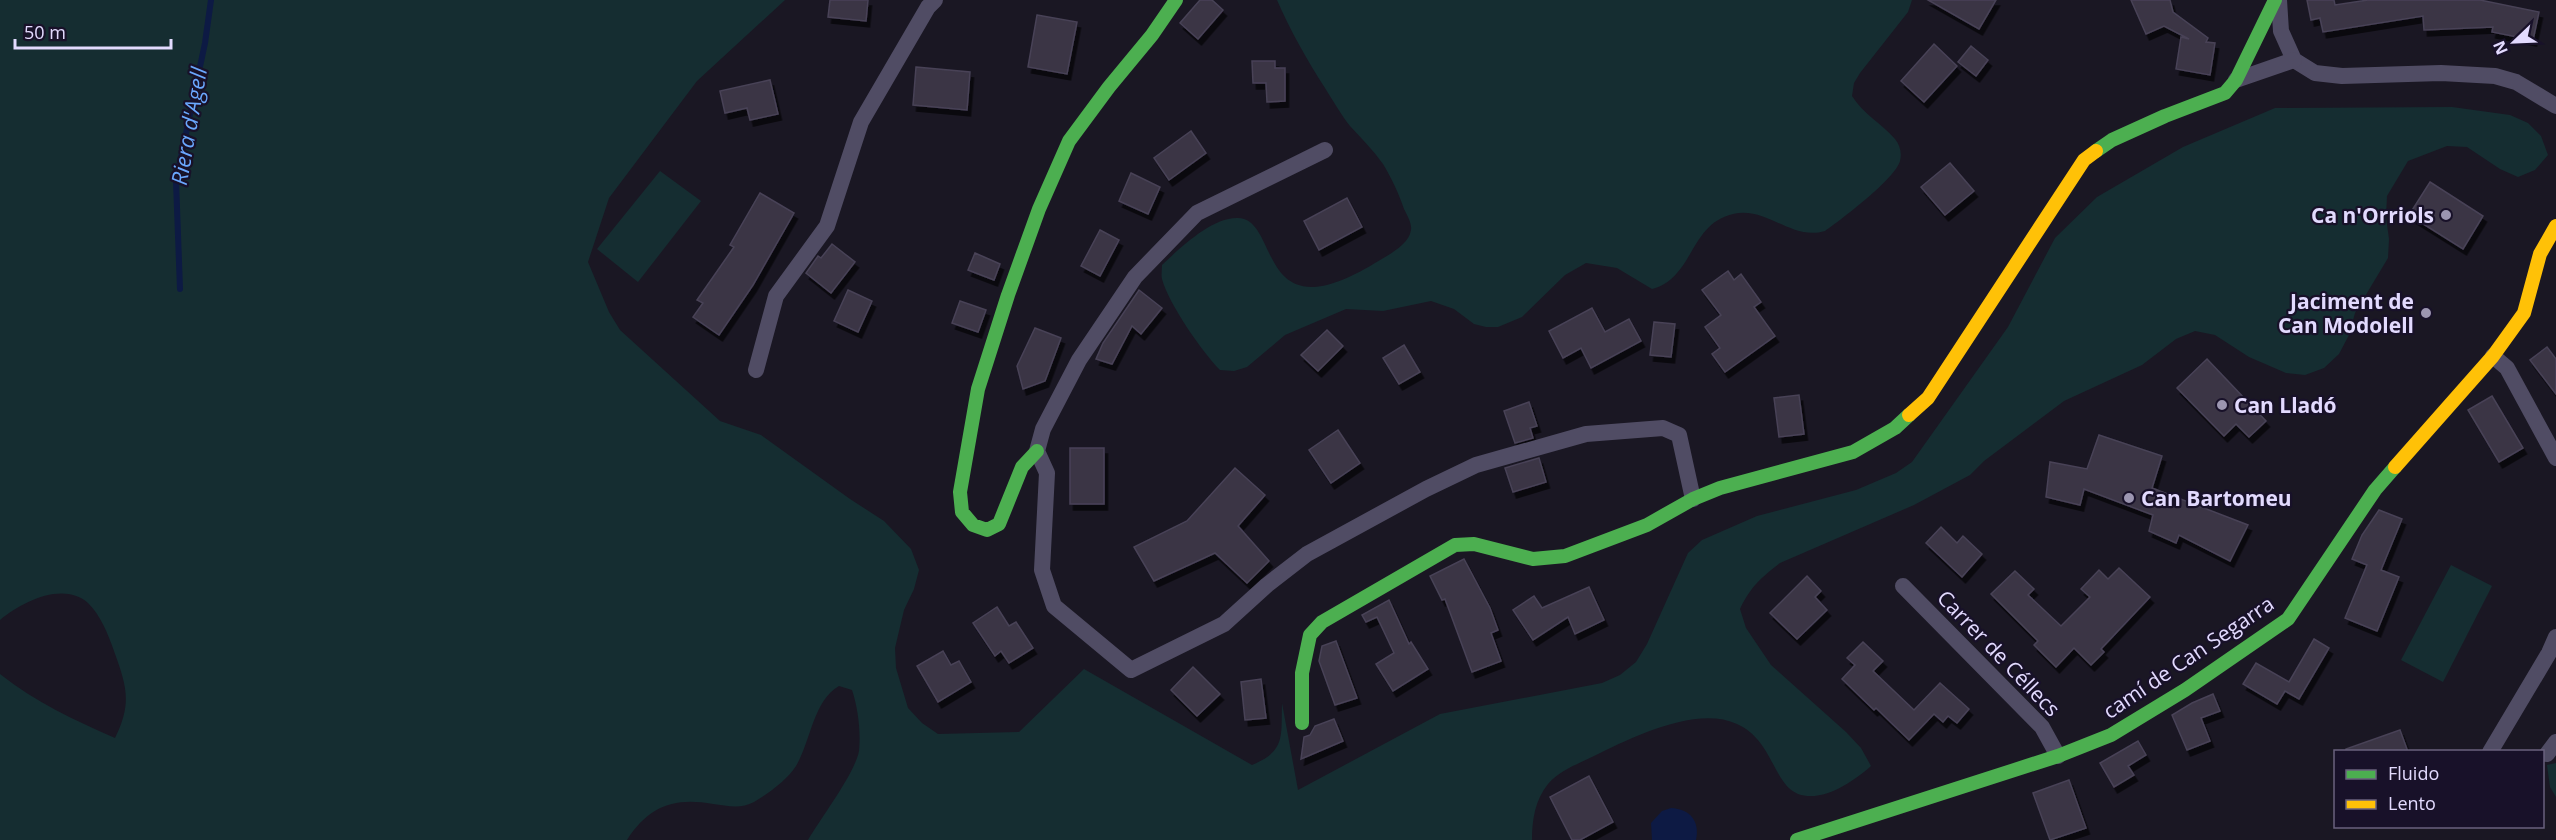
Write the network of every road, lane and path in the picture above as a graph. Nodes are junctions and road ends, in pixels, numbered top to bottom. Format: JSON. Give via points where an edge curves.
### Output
{"nodes":[{"id":1,"x":935,"y":0,"type":"edge"},
{"id":2,"x":1176,"y":0,"type":"edge"},
{"id":3,"x":2277,"y":0,"type":"edge"},
{"id":4,"x":2294,"y":60,"type":"junction"},
{"id":5,"x":2236,"y":80,"type":"junction"},
{"id":6,"x":2556,"y":106,"type":"edge"},
{"id":7,"x":1325,"y":150,"type":"dead end"},
{"id":8,"x":2556,"y":226,"type":"edge"},
{"id":9,"x":2493,"y":356,"type":"junction"},
{"id":10,"x":756,"y":370,"type":"dead end"},
{"id":11,"x":1037,"y":451,"type":"junction"},
{"id":12,"x":2556,"y":458,"type":"edge"},
{"id":13,"x":1693,"y":499,"type":"junction"},
{"id":14,"x":1903,"y":586,"type":"dead end"},
{"id":15,"x":2556,"y":637,"type":"edge"},
{"id":16,"x":1302,"y":723,"type":"dead end"},
{"id":17,"x":2491,"y":750,"type":"edge"},
{"id":18,"x":2058,"y":756,"type":"junction"},
{"id":19,"x":1797,"y":840,"type":"edge"}],
"edges":[{"from":1,"to":10,"type":"street","via":[[861,122],[828,226],[776,296]]},
{"from":2,"to":11,"type":"street","via":[[1069,141],[1039,209],[978,389],[960,492],[962,512],[973,525],[987,530],[999,524],[1022,466]]},
{"from":3,"to":4,"type":"street","via":[[2281,31]]},
{"from":3,"to":5,"type":"street"},
{"from":4,"to":5,"type":"street"},
{"from":4,"to":6,"type":"street","via":[[2315,73],[2342,76],[2495,76],[2516,82]]},
{"from":5,"to":13,"type":"street","via":[[2225,93],[2112,140],[2084,160],[1928,398],[1895,428],[1853,452]]},
{"from":7,"to":11,"type":"street","via":[[1197,213],[1135,277],[1079,360],[1043,429]]},
{"from":8,"to":9,"type":"street","name":"camí de Can Segarra","via":[[2540,255],[2524,313]]},
{"from":9,"to":12,"type":"street","via":[[2507,368]]},
{"from":9,"to":18,"type":"street","name":"camí de Can Segarra","via":[[2375,490],[2288,619],[2111,735]]},
{"from":11,"to":13,"type":"street","via":[[1047,473],[1042,570],[1054,606],[1131,670],[1224,624],[1307,554],[1476,465],[1586,434],[1663,428],[1679,435]]},
{"from":13,"to":16,"type":"street","via":[[1647,525],[1565,556],[1533,559],[1474,544],[1455,545],[1322,622],[1310,635],[1302,673]]},
{"from":14,"to":18,"type":"street","name":"Carrer de Céllecs","via":[[2042,727]]},
{"from":15,"to":17,"type":"street"},
{"from":18,"to":19,"type":"street","name":"camí de Can Segarra"}]}
